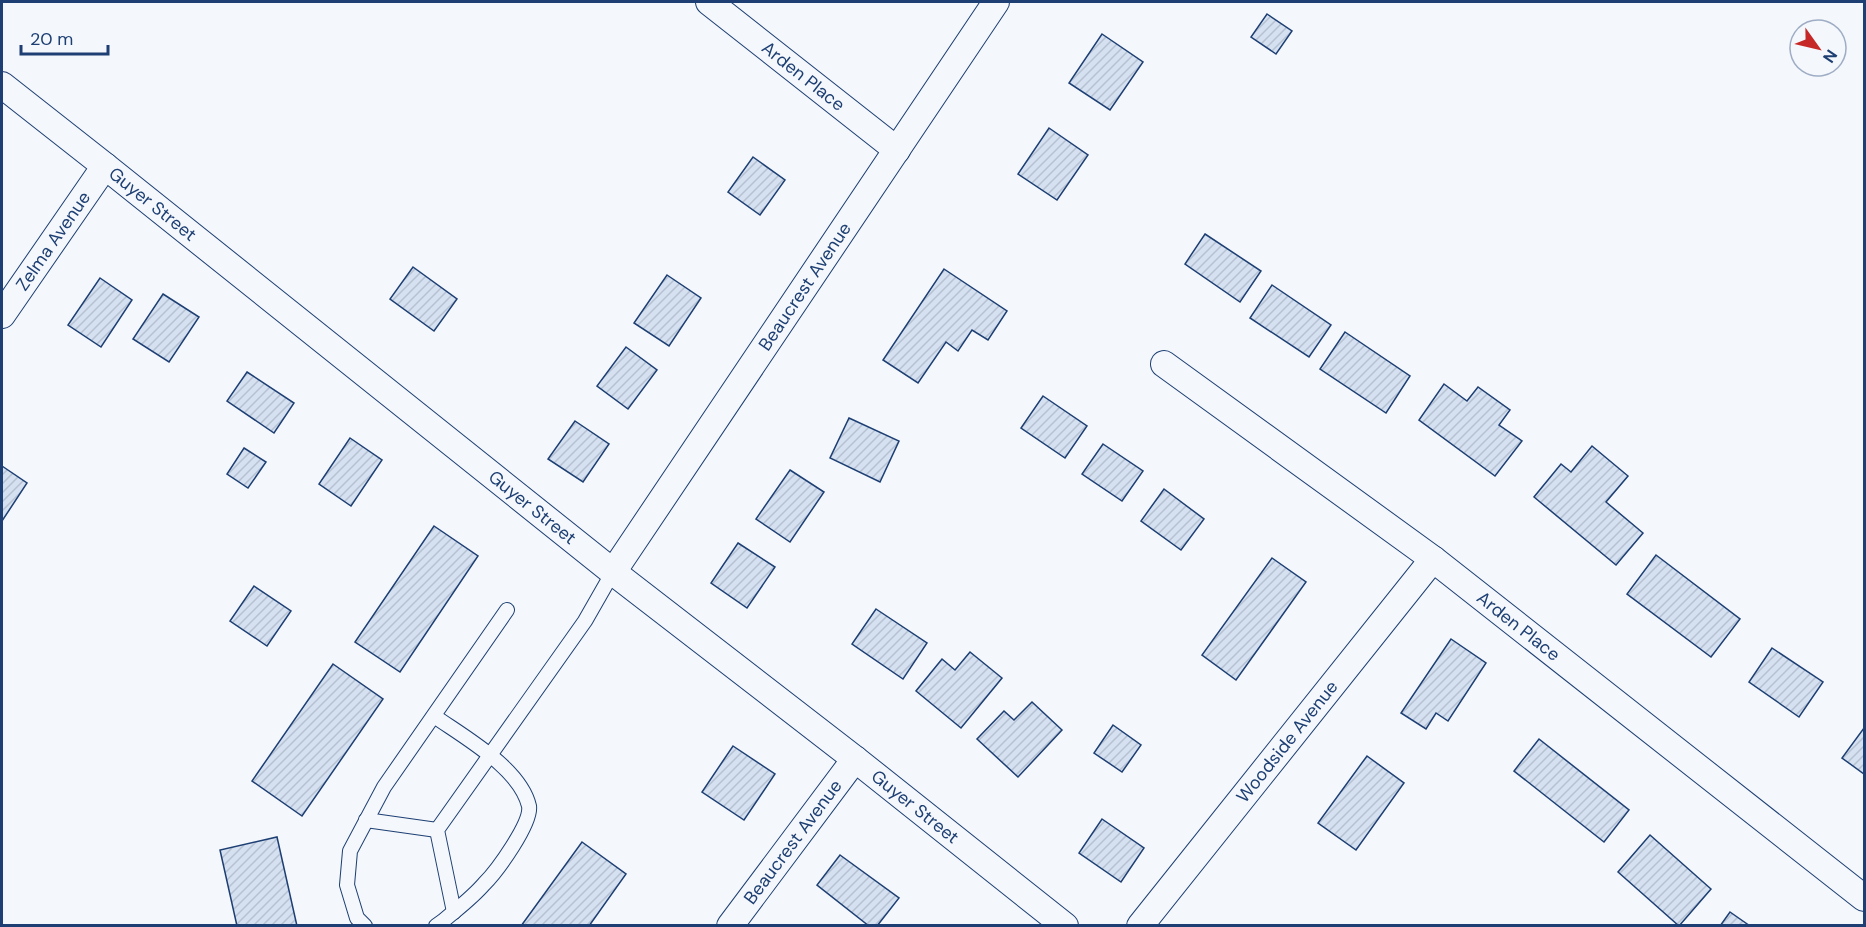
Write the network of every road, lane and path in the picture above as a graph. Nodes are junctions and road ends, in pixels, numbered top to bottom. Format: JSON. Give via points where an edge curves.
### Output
{"nodes":[{"id":1,"x":709,"y":2,"type":"edge"},
{"id":2,"x":996,"y":2,"type":"edge"},
{"id":3,"x":2,"y":85,"type":"edge"},
{"id":4,"x":897,"y":150,"type":"junction"},
{"id":5,"x":105,"y":166,"type":"junction"},
{"id":6,"x":2,"y":315,"type":"edge"},
{"id":7,"x":1164,"y":364,"type":"dead end"},
{"id":8,"x":1433,"y":559,"type":"junction"},
{"id":9,"x":614,"y":572,"type":"junction"},
{"id":10,"x":507,"y":610,"type":"dead end"},
{"id":11,"x":434,"y":716,"type":"junction"},
{"id":12,"x":490,"y":754,"type":"junction"},
{"id":13,"x":855,"y":759,"type":"junction"},
{"id":14,"x":366,"y":820,"type":"junction"},
{"id":15,"x":437,"y":830,"type":"junction"},
{"id":16,"x":1864,"y":898,"type":"edge"},
{"id":17,"x":454,"y":912,"type":"junction"},
{"id":18,"x":365,"y":926,"type":"edge"},
{"id":19,"x":436,"y":926,"type":"edge"},
{"id":20,"x":730,"y":926,"type":"edge"},
{"id":21,"x":1065,"y":926,"type":"edge"},
{"id":22,"x":1140,"y":926,"type":"edge"}],
"edges":[{"from":1,"to":4,"type":"street","name":"Arden Place"},
{"from":2,"to":4,"type":"street","name":"Beaucrest Avenue"},
{"from":3,"to":5,"type":"street","name":"Guyer Street"},
{"from":4,"to":9,"type":"street","name":"Beaucrest Avenue"},
{"from":5,"to":6,"type":"street","name":"Zelma Avenue"},
{"from":5,"to":9,"type":"street","name":"Guyer Street"},
{"from":7,"to":8,"type":"street","name":"Arden Place"},
{"from":8,"to":16,"type":"street","name":"Arden Place"},
{"from":8,"to":22,"type":"street","name":"Woodside Avenue"},
{"from":9,"to":12,"type":"lane","via":[[585,621]]},
{"from":9,"to":13,"type":"street","name":"Guyer Street"},
{"from":10,"to":11,"type":"lane"},
{"from":11,"to":12,"type":"lane"},
{"from":11,"to":14,"type":"lane"},
{"from":12,"to":15,"type":"lane"},
{"from":12,"to":17,"type":"lane","via":[[520,785],[530,808],[524,830],[485,884]]},
{"from":13,"to":20,"type":"street","name":"Beaucrest Avenue"},
{"from":13,"to":21,"type":"street","name":"Guyer Street"},
{"from":14,"to":15,"type":"lane"},
{"from":14,"to":18,"type":"lane","via":[[350,851],[347,885],[357,918]]},
{"from":15,"to":17,"type":"lane"},
{"from":17,"to":19,"type":"lane"}]}
